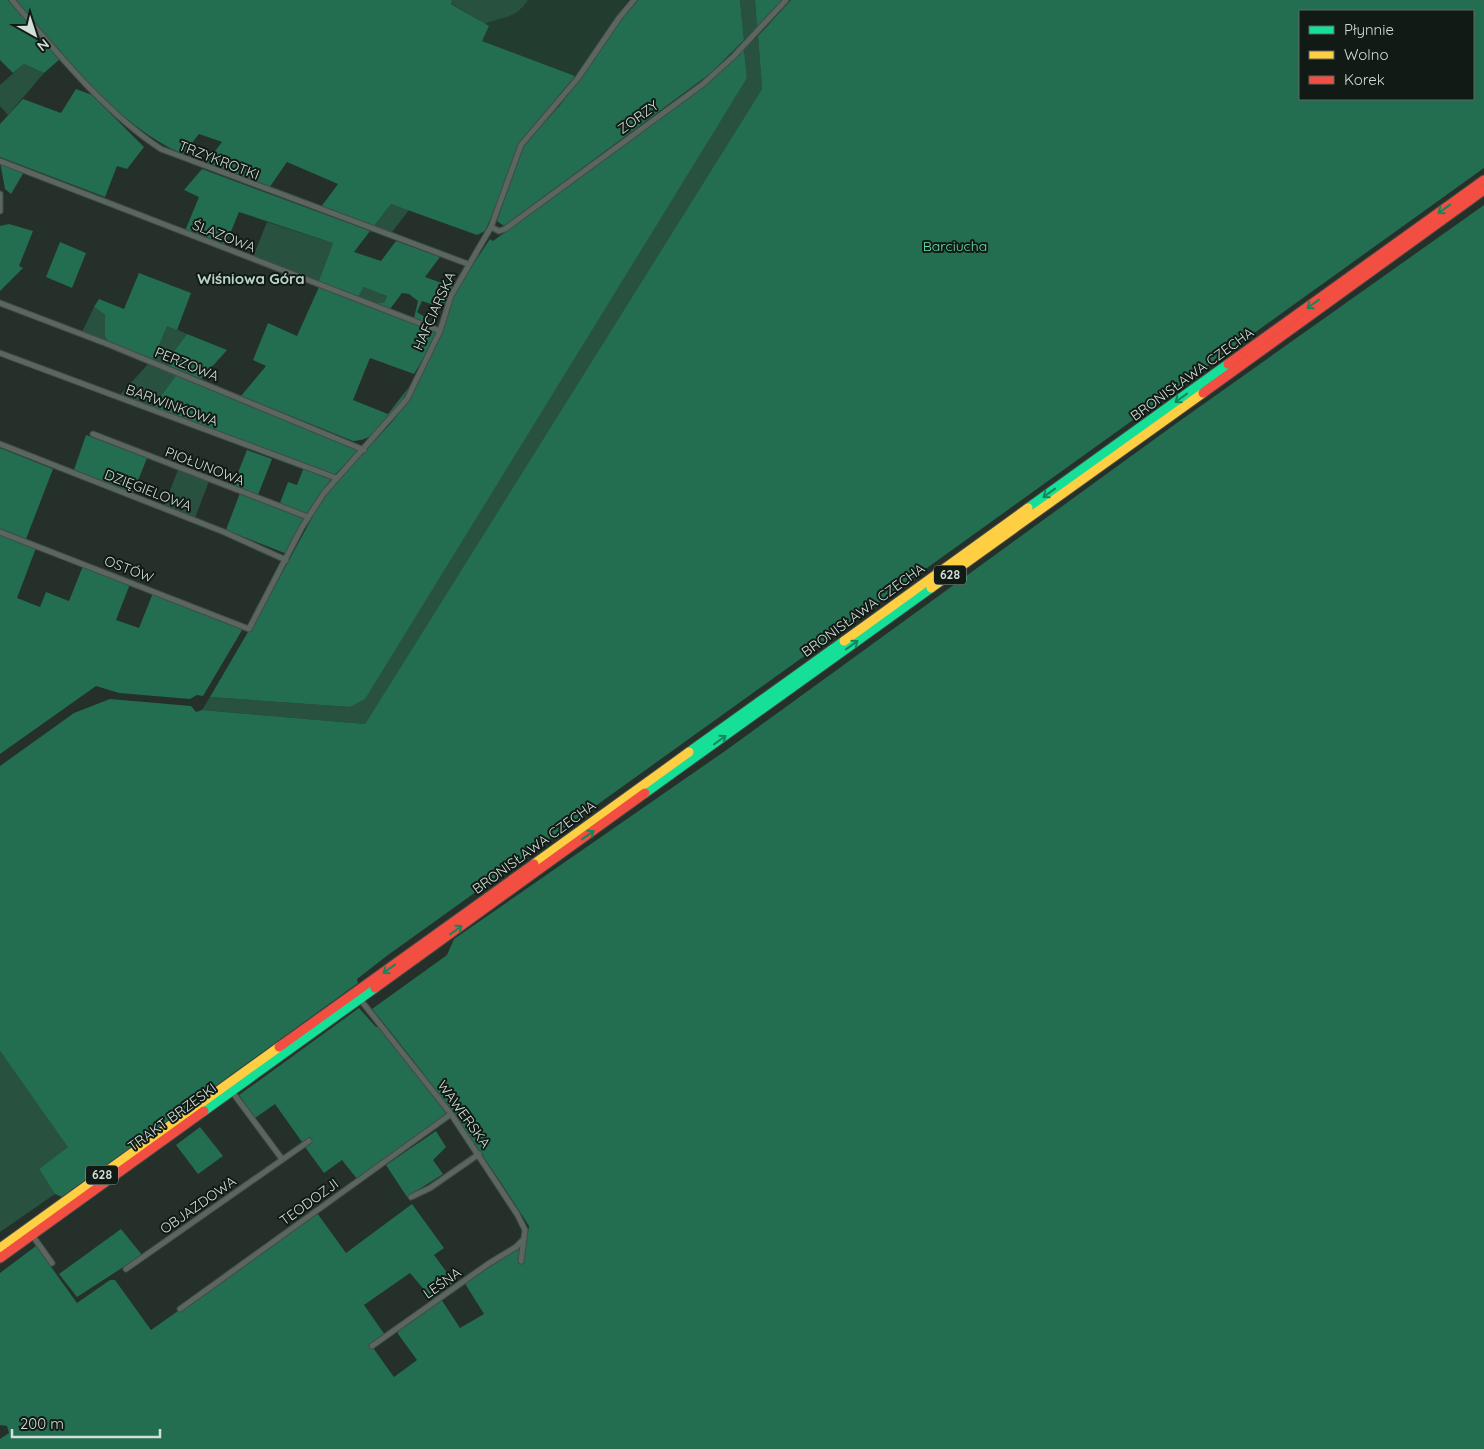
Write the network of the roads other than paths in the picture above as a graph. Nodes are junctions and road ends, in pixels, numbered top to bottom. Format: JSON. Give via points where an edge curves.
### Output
{"nodes":[{"id":1,"x":12,"y":0,"type":"edge"},
{"id":2,"x":634,"y":0,"type":"edge"},
{"id":3,"x":786,"y":0,"type":"edge"},
{"id":4,"x":0,"y":161,"type":"edge"},
{"id":5,"x":1484,"y":180,"type":"edge"},
{"id":6,"x":1484,"y":190,"type":"edge"},
{"id":7,"x":0,"y":194,"type":"edge"},
{"id":8,"x":0,"y":210,"type":"edge"},
{"id":9,"x":491,"y":227,"type":"junction"},
{"id":10,"x":468,"y":264,"type":"junction"},
{"id":11,"x":0,"y":303,"type":"edge"},
{"id":12,"x":440,"y":331,"type":"junction"},
{"id":13,"x":0,"y":353,"type":"edge"},
{"id":14,"x":93,"y":434,"type":"dead end"},
{"id":15,"x":0,"y":444,"type":"edge"},
{"id":16,"x":364,"y":450,"type":"junction"},
{"id":17,"x":336,"y":478,"type":"junction"},
{"id":18,"x":308,"y":517,"type":"junction"},
{"id":19,"x":0,"y":532,"type":"edge"},
{"id":20,"x":286,"y":560,"type":"junction"},
{"id":21,"x":249,"y":628,"type":"joint"},
{"id":22,"x":358,"y":996,"type":"junction"},
{"id":23,"x":229,"y":1088,"type":"junction"},
{"id":24,"x":452,"y":1114,"type":"junction"},
{"id":25,"x":309,"y":1141,"type":"dead end"},
{"id":26,"x":479,"y":1154,"type":"junction"},
{"id":27,"x":282,"y":1159,"type":"junction"},
{"id":28,"x":411,"y":1198,"type":"dead end"},
{"id":29,"x":32,"y":1235,"type":"junction"},
{"id":30,"x":524,"y":1239,"type":"junction"},
{"id":31,"x":0,"y":1248,"type":"edge"},
{"id":32,"x":0,"y":1258,"type":"edge"},
{"id":33,"x":521,"y":1261,"type":"dead end"},
{"id":34,"x":52,"y":1263,"type":"dead end"},
{"id":35,"x":126,"y":1269,"type":"dead end"},
{"id":36,"x":180,"y":1309,"type":"dead end"},
{"id":37,"x":372,"y":1346,"type":"dead end"}],
"edges":[{"from":1,"to":10,"type":"street","name":"TRZYKROTKI","via":[[89,86],[145,139],[161,149]]},
{"from":2,"to":9,"type":"street","name":"HAFCIARSKA","via":[[572,86],[521,145]]},
{"from":3,"to":9,"type":"street","name":"ZORZY","via":[[703,84],[506,228],[499,231]]},
{"from":4,"to":12,"type":"street","name":"ŚLAZOWA"},
{"from":5,"to":22,"type":"main road","name":"BRONISŁAWA CZECHA","number":"628","one_way":true},
{"from":22,"to":6,"type":"main road","name":"BRONISŁAWA CZECHA","number":"628","one_way":true},
{"from":7,"to":8,"type":"street"},
{"from":9,"to":10,"type":"street","name":"HAFCIARSKA"},
{"from":10,"to":12,"type":"street","name":"HAFCIARSKA","via":[[451,296]]},
{"from":11,"to":16,"type":"street","name":"PERZOWA"},
{"from":12,"to":16,"type":"street","name":"HAFCIARSKA","via":[[407,399]]},
{"from":13,"to":17,"type":"street","name":"BARWINKOWA"},
{"from":14,"to":18,"type":"street","name":"PIOŁUNOWA"},
{"from":15,"to":20,"type":"street","name":"DZIĘGIELOWA","via":[[224,532]]},
{"from":16,"to":17,"type":"street","name":"HAFCIARSKA"},
{"from":17,"to":18,"type":"street","name":"HAFCIARSKA"},
{"from":18,"to":20,"type":"street","name":"HAFCIARSKA"},
{"from":19,"to":21,"type":"street","name":"OSTÓW"},
{"from":20,"to":21,"type":"street","name":"HAFCIARSKA"},
{"from":22,"to":23,"type":"main road","name":"TRAKT BRZESKI","number":"628"},
{"from":22,"to":24,"type":"street","name":"WAWERSKA"},
{"from":23,"to":27,"type":"street"},
{"from":23,"to":29,"type":"main road","name":"TRAKT BRZESKI","number":"628"},
{"from":23,"to":31,"type":"main road","name":"TRAKT BRZESKI","number":"628"},
{"from":24,"to":26,"type":"street","name":"WAWERSKA"},
{"from":24,"to":36,"type":"street","name":"TEODOZJI"},
{"from":25,"to":27,"type":"street","name":"OBJAZDOWA"},
{"from":26,"to":28,"type":"street"},
{"from":26,"to":30,"type":"street","name":"WAWERSKA","via":[[522,1224]]},
{"from":27,"to":35,"type":"street","name":"OBJAZDOWA"},
{"from":29,"to":32,"type":"main road","name":"TRAKT BRZESKI","number":"628"},
{"from":29,"to":34,"type":"street"},
{"from":30,"to":33,"type":"street","name":"WAWERSKA"},
{"from":30,"to":37,"type":"street","name":"LEŚNA"}]}
